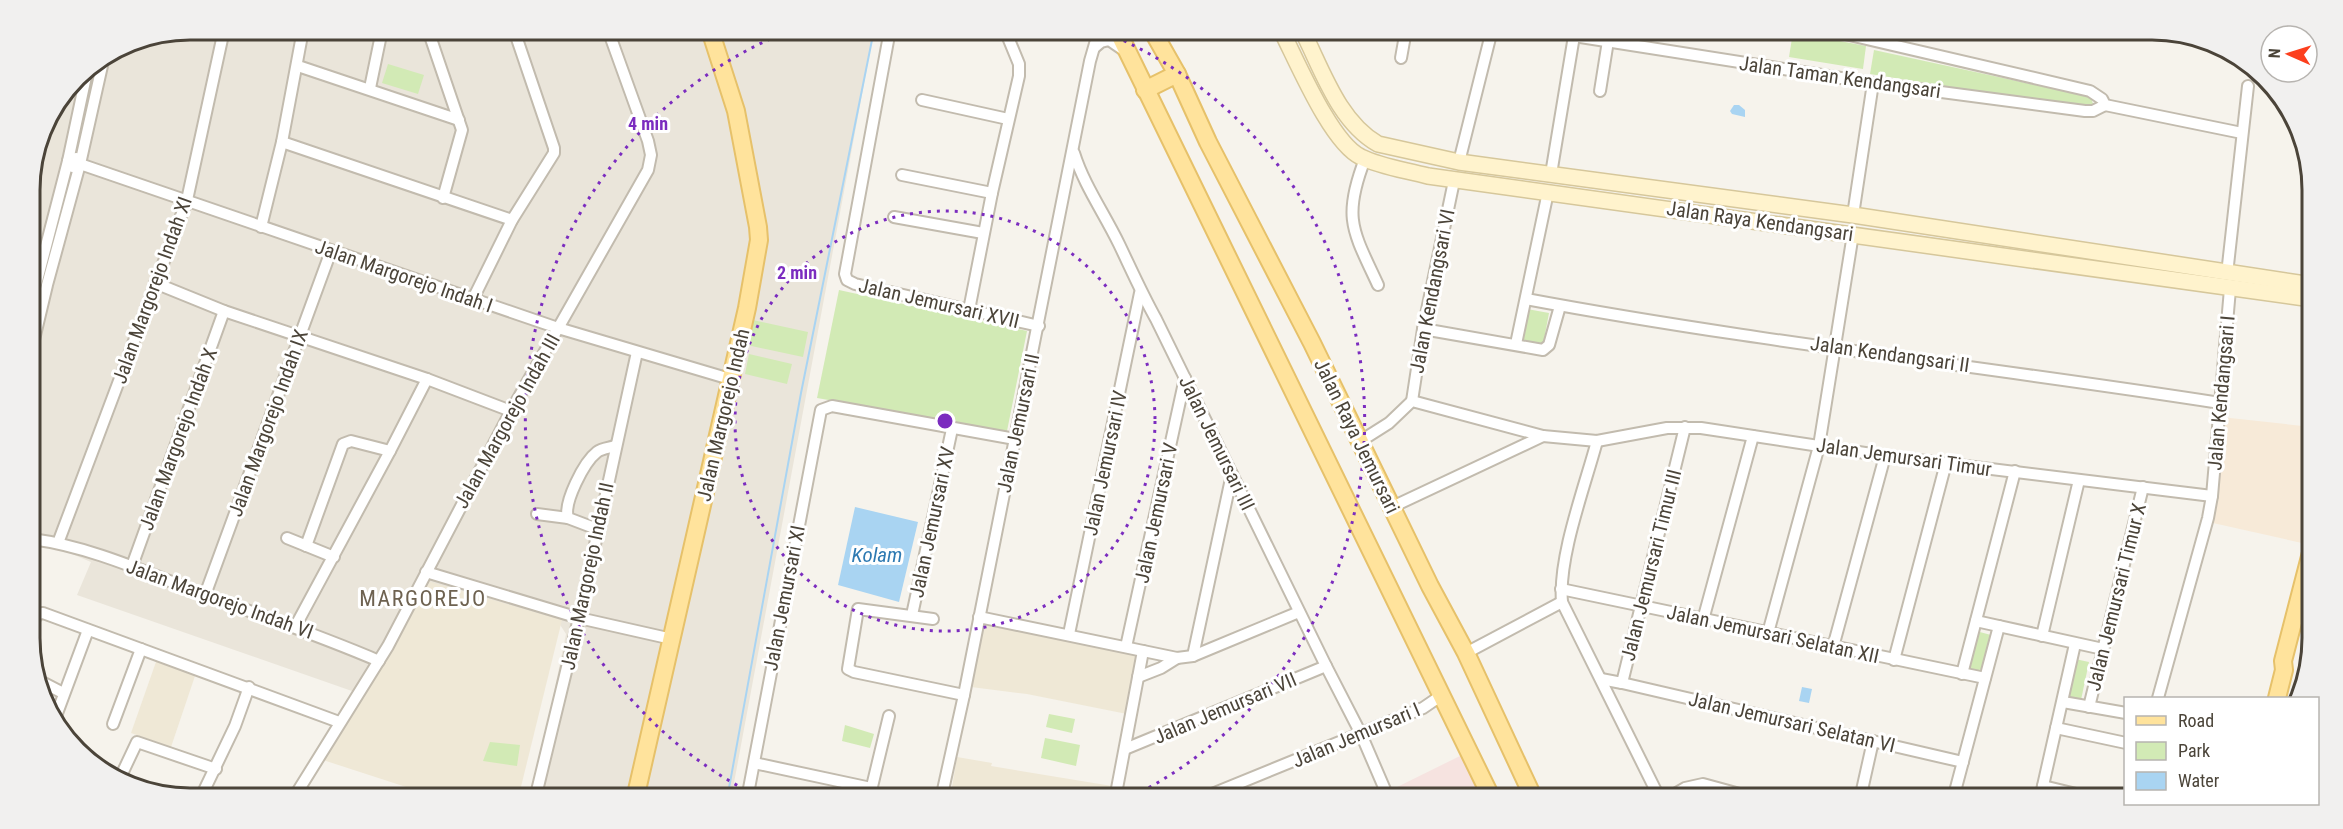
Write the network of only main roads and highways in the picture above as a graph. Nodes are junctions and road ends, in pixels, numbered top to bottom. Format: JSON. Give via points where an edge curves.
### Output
{"nodes":[{"id":1,"x":713,"y":40,"type":"edge"},
{"id":2,"x":1121,"y":40,"type":"edge"},
{"id":3,"x":1158,"y":40,"type":"edge"},
{"id":4,"x":1286,"y":40,"type":"edge"},
{"id":5,"x":1308,"y":40,"type":"edge"},
{"id":6,"x":1177,"y":74,"type":"junction"},
{"id":7,"x":1145,"y":90,"type":"junction"},
{"id":8,"x":1432,"y":157,"type":"junction"},
{"id":9,"x":1428,"y":176,"type":"junction"},
{"id":10,"x":1669,"y":190,"type":"junction"},
{"id":11,"x":1666,"y":208,"type":"junction"},
{"id":12,"x":2038,"y":244,"type":"junction"},
{"id":13,"x":2036,"y":261,"type":"junction"},
{"id":14,"x":2302,"y":284,"type":"edge"},
{"id":15,"x":2302,"y":298,"type":"edge"},
{"id":16,"x":2302,"y":626,"type":"edge"},
{"id":17,"x":2277,"y":697,"type":"edge"},
{"id":18,"x":637,"y":788,"type":"edge"},
{"id":19,"x":1487,"y":788,"type":"edge"},
{"id":20,"x":1529,"y":788,"type":"edge"}],
"edges":[{"from":1,"to":18,"type":"main road","name":"Jalan Margorejo Indah","via":[[736,111],[759,240],[747,308]]},
{"from":2,"to":7,"type":"main road","name":"Jalan Raya Jemursari"},
{"from":3,"to":6,"type":"main road","name":"Jalan Raya Jemursari"},
{"from":4,"to":9,"type":"main road","name":"Jalan Raya Kendangsari","via":[[1326,117],[1350,150],[1365,159]]},
{"from":5,"to":8,"type":"main road","name":"Jalan Raya Kendangsari","via":[[1344,113],[1366,138]]},
{"from":6,"to":7,"type":"main road"},
{"from":6,"to":20,"type":"main road","name":"Jalan Raya Jemursari","via":[[1466,653]]},
{"from":7,"to":19,"type":"main road","name":"Jalan Raya Jemursari"},
{"from":8,"to":9,"type":"main road"},
{"from":8,"to":10,"type":"main road","name":"Jalan Raya Kendangsari"},
{"from":9,"to":11,"type":"main road","name":"Jalan Raya Kendangsari"},
{"from":10,"to":11,"type":"main road"},
{"from":10,"to":12,"type":"main road","name":"Jalan Raya Kendangsari"},
{"from":11,"to":13,"type":"main road","name":"Jalan Raya Kendangsari"},
{"from":12,"to":13,"type":"main road"},
{"from":12,"to":14,"type":"main road","name":"Jalan Raya Kendangsari"},
{"from":13,"to":15,"type":"main road","name":"Jalan Raya Kendangsari"},
{"from":16,"to":17,"type":"main road","via":[[2283,661]]}]}
